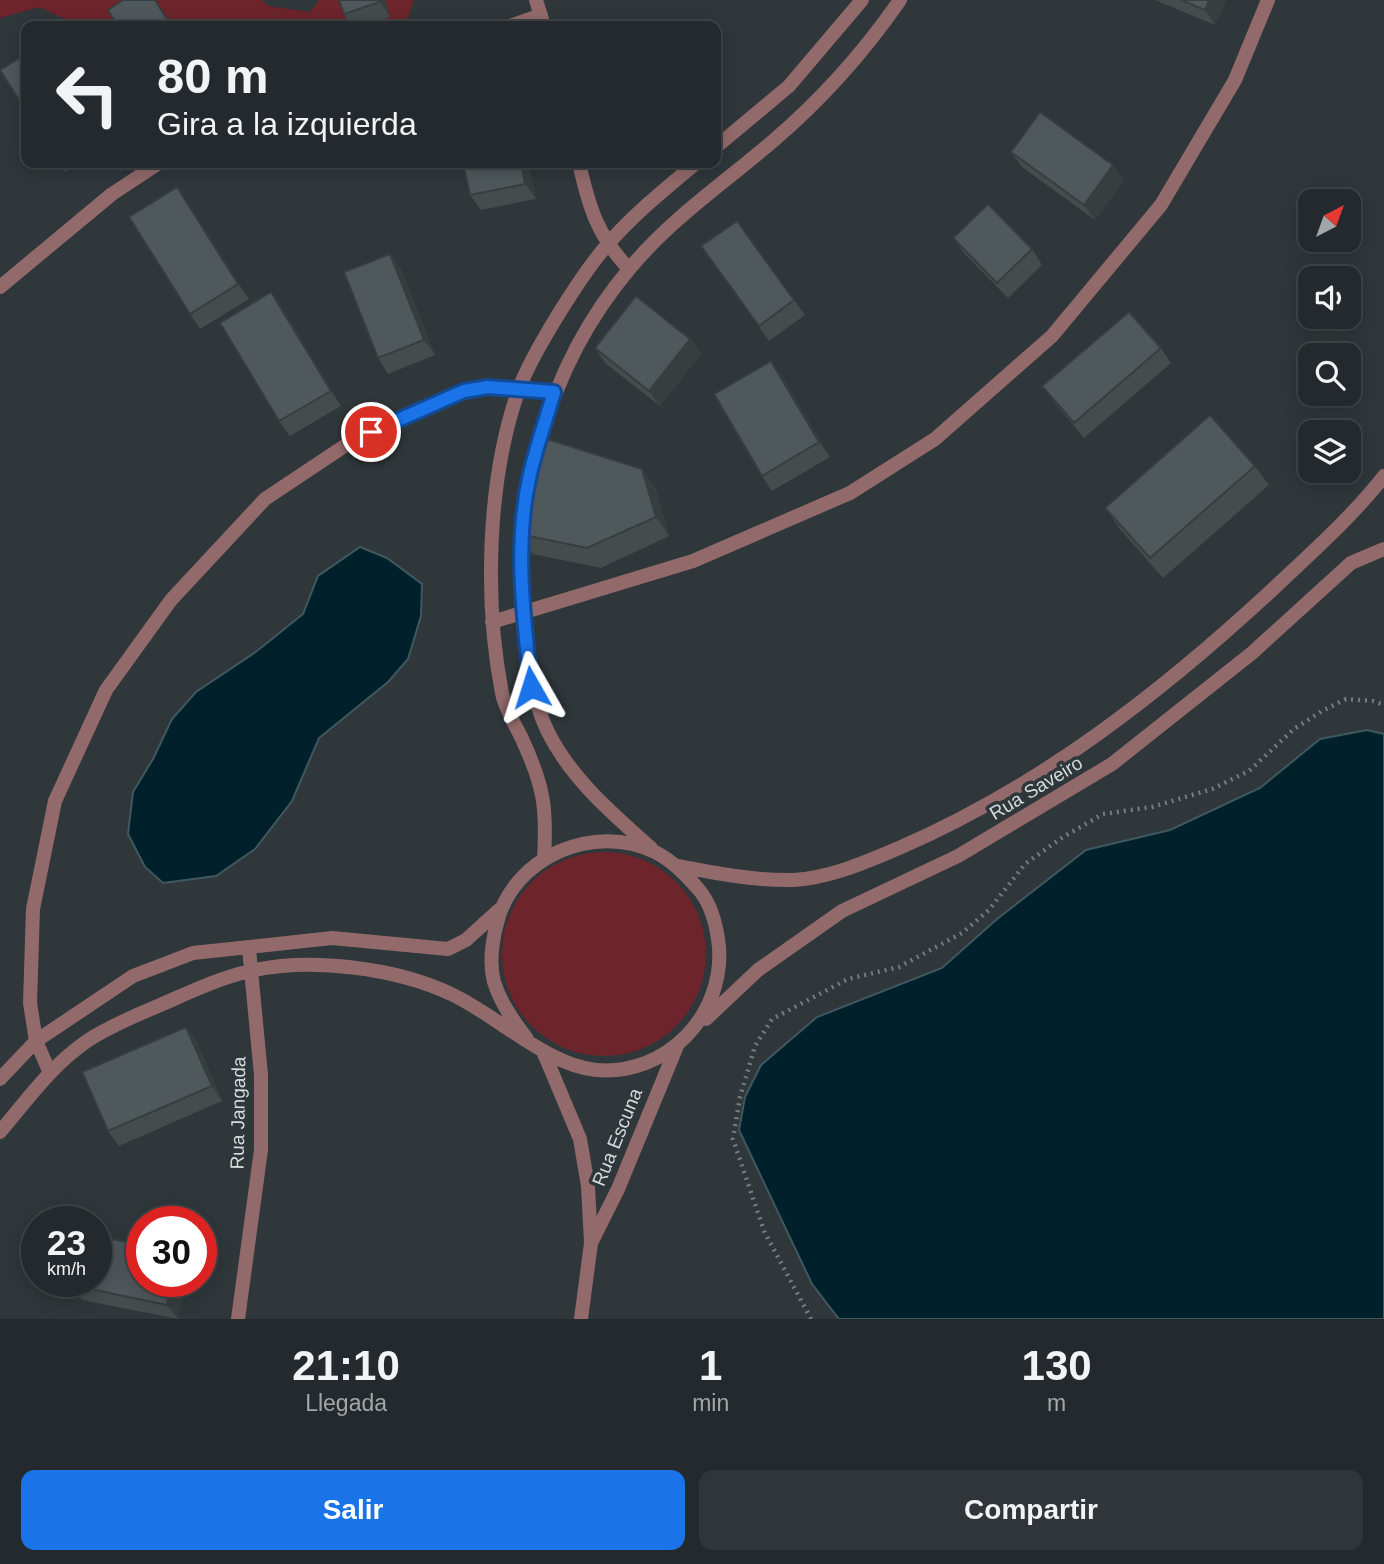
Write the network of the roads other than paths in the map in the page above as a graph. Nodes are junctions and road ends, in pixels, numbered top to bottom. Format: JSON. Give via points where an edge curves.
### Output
{"nodes":[{"id":1,"x":536,"y":0,"type":"edge"},
{"id":2,"x":862,"y":0,"type":"edge"},
{"id":3,"x":900,"y":0,"type":"edge"},
{"id":4,"x":1268,"y":0,"type":"edge"},
{"id":5,"x":543,"y":21,"type":"edge"},
{"id":6,"x":721,"y":143,"type":"edge"},
{"id":7,"x":151,"y":168,"type":"edge"},
{"id":8,"x":580,"y":168,"type":"edge"},
{"id":9,"x":691,"y":168,"type":"edge"},
{"id":10,"x":606,"y":246,"type":"junction"},
{"id":11,"x":629,"y":269,"type":"junction"},
{"id":12,"x":0,"y":287,"type":"edge"},
{"id":13,"x":519,"y":388,"type":"junction"},
{"id":14,"x":554,"y":392,"type":"junction"},
{"id":15,"x":1384,"y":476,"type":"edge"},
{"id":16,"x":1384,"y":549,"type":"edge"},
{"id":17,"x":523,"y":613,"type":"junction"},
{"id":18,"x":492,"y":622,"type":"junction"},
{"id":19,"x":655,"y":852,"type":"junction"},
{"id":20,"x":544,"y":859,"type":"junction"},
{"id":21,"x":677,"y":866,"type":"junction"},
{"id":22,"x":500,"y":909,"type":"junction"},
{"id":23,"x":249,"y":949,"type":"junction"},
{"id":24,"x":252,"y":970,"type":"junction"},
{"id":25,"x":690,"y":1034,"type":"junction"},
{"id":26,"x":527,"y":1039,"type":"junction"},
{"id":27,"x":36,"y":1041,"type":"junction"},
{"id":28,"x":677,"y":1046,"type":"junction"},
{"id":29,"x":543,"y":1051,"type":"junction"},
{"id":30,"x":50,"y":1073,"type":"junction"},
{"id":31,"x":0,"y":1079,"type":"edge"},
{"id":32,"x":0,"y":1132,"type":"edge"},
{"id":33,"x":591,"y":1243,"type":"junction"},
{"id":34,"x":238,"y":1319,"type":"edge"},
{"id":35,"x":581,"y":1319,"type":"edge"}],
"edges":[{"from":1,"to":5,"type":"street"},
{"from":2,"to":6,"type":"street","via":[[789,86]]},
{"from":3,"to":11,"type":"street","via":[[815,104],[665,229]]},
{"from":4,"to":17,"type":"street","via":[[1235,80],[1161,205],[1052,336],[935,439],[849,493],[693,561]]},
{"from":7,"to":12,"type":"street","via":[[112,194]]},
{"from":8,"to":10,"type":"street"},
{"from":9,"to":10,"type":"street"},
{"from":10,"to":11,"type":"street"},
{"from":10,"to":13,"type":"street","via":[[574,291]]},
{"from":11,"to":14,"type":"street"},
{"from":13,"to":14,"type":"street"},
{"from":13,"to":18,"type":"street","via":[[498,491]]},
{"from":13,"to":27,"type":"street","via":[[464,391],[349,443],[265,499],[171,600],[106,690],[55,801],[33,909],[30,1003]]},
{"from":14,"to":17,"type":"street","via":[[529,480],[522,534]]},
{"from":15,"to":21,"type":"street","name":"Rua Saveiro","via":[[1361,506],[1199,659],[1083,747],[991,802],[934,833],[853,867],[794,880],[725,876]]},
{"from":16,"to":25,"type":"street","name":"Rua Saveiro","via":[[1350,563],[1252,653],[1112,764],[958,856],[842,911],[758,970]]},
{"from":17,"to":18,"type":"street"},
{"from":17,"to":19,"type":"street","via":[[531,687],[547,730],[567,764],[601,803]]},
{"from":18,"to":20,"type":"street","via":[[502,696],[542,791],[547,815]]},
{"from":19,"to":20,"type":"street","via":[[627,843],[598,841],[570,846]]},
{"from":19,"to":21,"type":"street"},
{"from":20,"to":22,"type":"street","via":[[518,881]]},
{"from":21,"to":25,"type":"street","via":[[703,895],[717,929],[720,967],[710,1003]]},
{"from":22,"to":23,"type":"street","via":[[466,940],[447,949],[332,938]]},
{"from":22,"to":26,"type":"street","via":[[492,943],[493,978],[505,1011]]},
{"from":23,"to":24,"type":"street","name":"Rua Jangada"},
{"from":23,"to":27,"type":"street","via":[[193,953],[133,976]]},
{"from":24,"to":26,"type":"street","via":[[308,966],[409,976],[454,995]]},
{"from":24,"to":30,"type":"street","via":[[136,1016],[86,1042]]},
{"from":24,"to":34,"type":"street","name":"Rua Jangada","via":[[261,1075],[261,1150]]},
{"from":25,"to":28,"type":"street"},
{"from":26,"to":29,"type":"street"},
{"from":27,"to":30,"type":"street"},
{"from":27,"to":31,"type":"street"},
{"from":28,"to":29,"type":"street","via":[[625,1069],[569,1064]]},
{"from":28,"to":33,"type":"street","name":"Rua Escuna"},
{"from":29,"to":33,"type":"street","name":"Rua Escuna","via":[[580,1139]]},
{"from":30,"to":32,"type":"street"},
{"from":33,"to":35,"type":"street","name":"Rua Escuna"}]}
